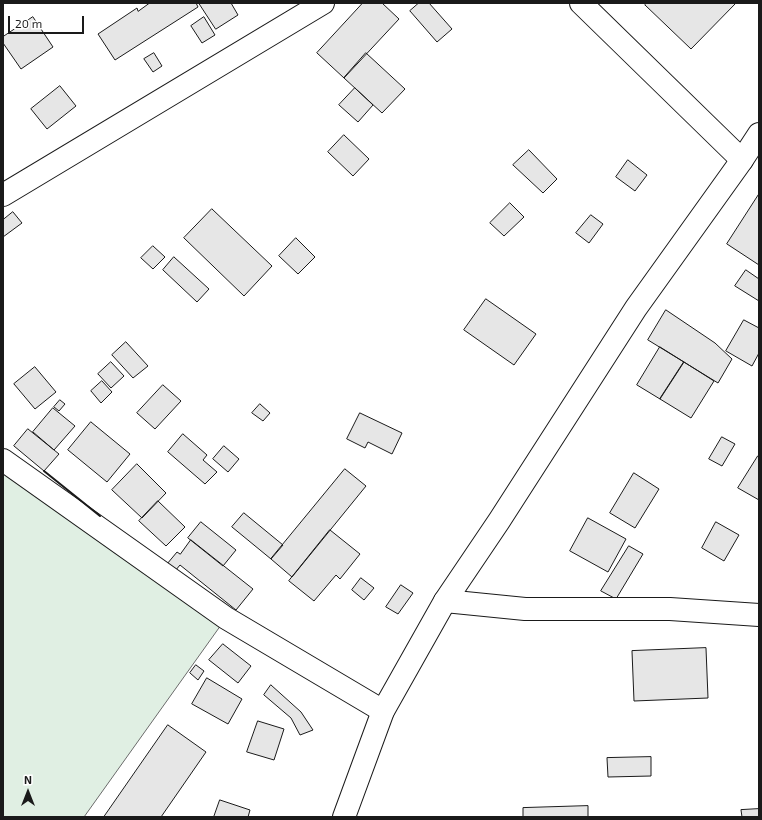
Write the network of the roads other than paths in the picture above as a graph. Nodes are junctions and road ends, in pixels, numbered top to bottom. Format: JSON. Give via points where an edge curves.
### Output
{"nodes":[{"id":1,"x":323,"y":3,"type":"edge"},
{"id":2,"x":581,"y":3,"type":"edge"},
{"id":3,"x":759,"y":134,"type":"edge"},
{"id":4,"x":742,"y":160,"type":"junction"},
{"id":5,"x":3,"y":195,"type":"edge"},
{"id":6,"x":3,"y":460,"type":"edge"},
{"id":7,"x":445,"y":601,"type":"junction"},
{"id":8,"x":759,"y":615,"type":"edge"},
{"id":9,"x":383,"y":711,"type":"junction"},
{"id":10,"x":344,"y":817,"type":"edge"}],
"edges":[{"from":1,"to":5,"type":"street"},
{"from":2,"to":4,"type":"street"},
{"from":3,"to":4,"type":"street"},
{"from":4,"to":7,"type":"street","via":[[636,308],[500,521]]},
{"from":6,"to":9,"type":"street","via":[[226,618]]},
{"from":7,"to":8,"type":"street","via":[[525,609],[670,609]]},
{"from":7,"to":9,"type":"street"},
{"from":9,"to":10,"type":"street"}]}
